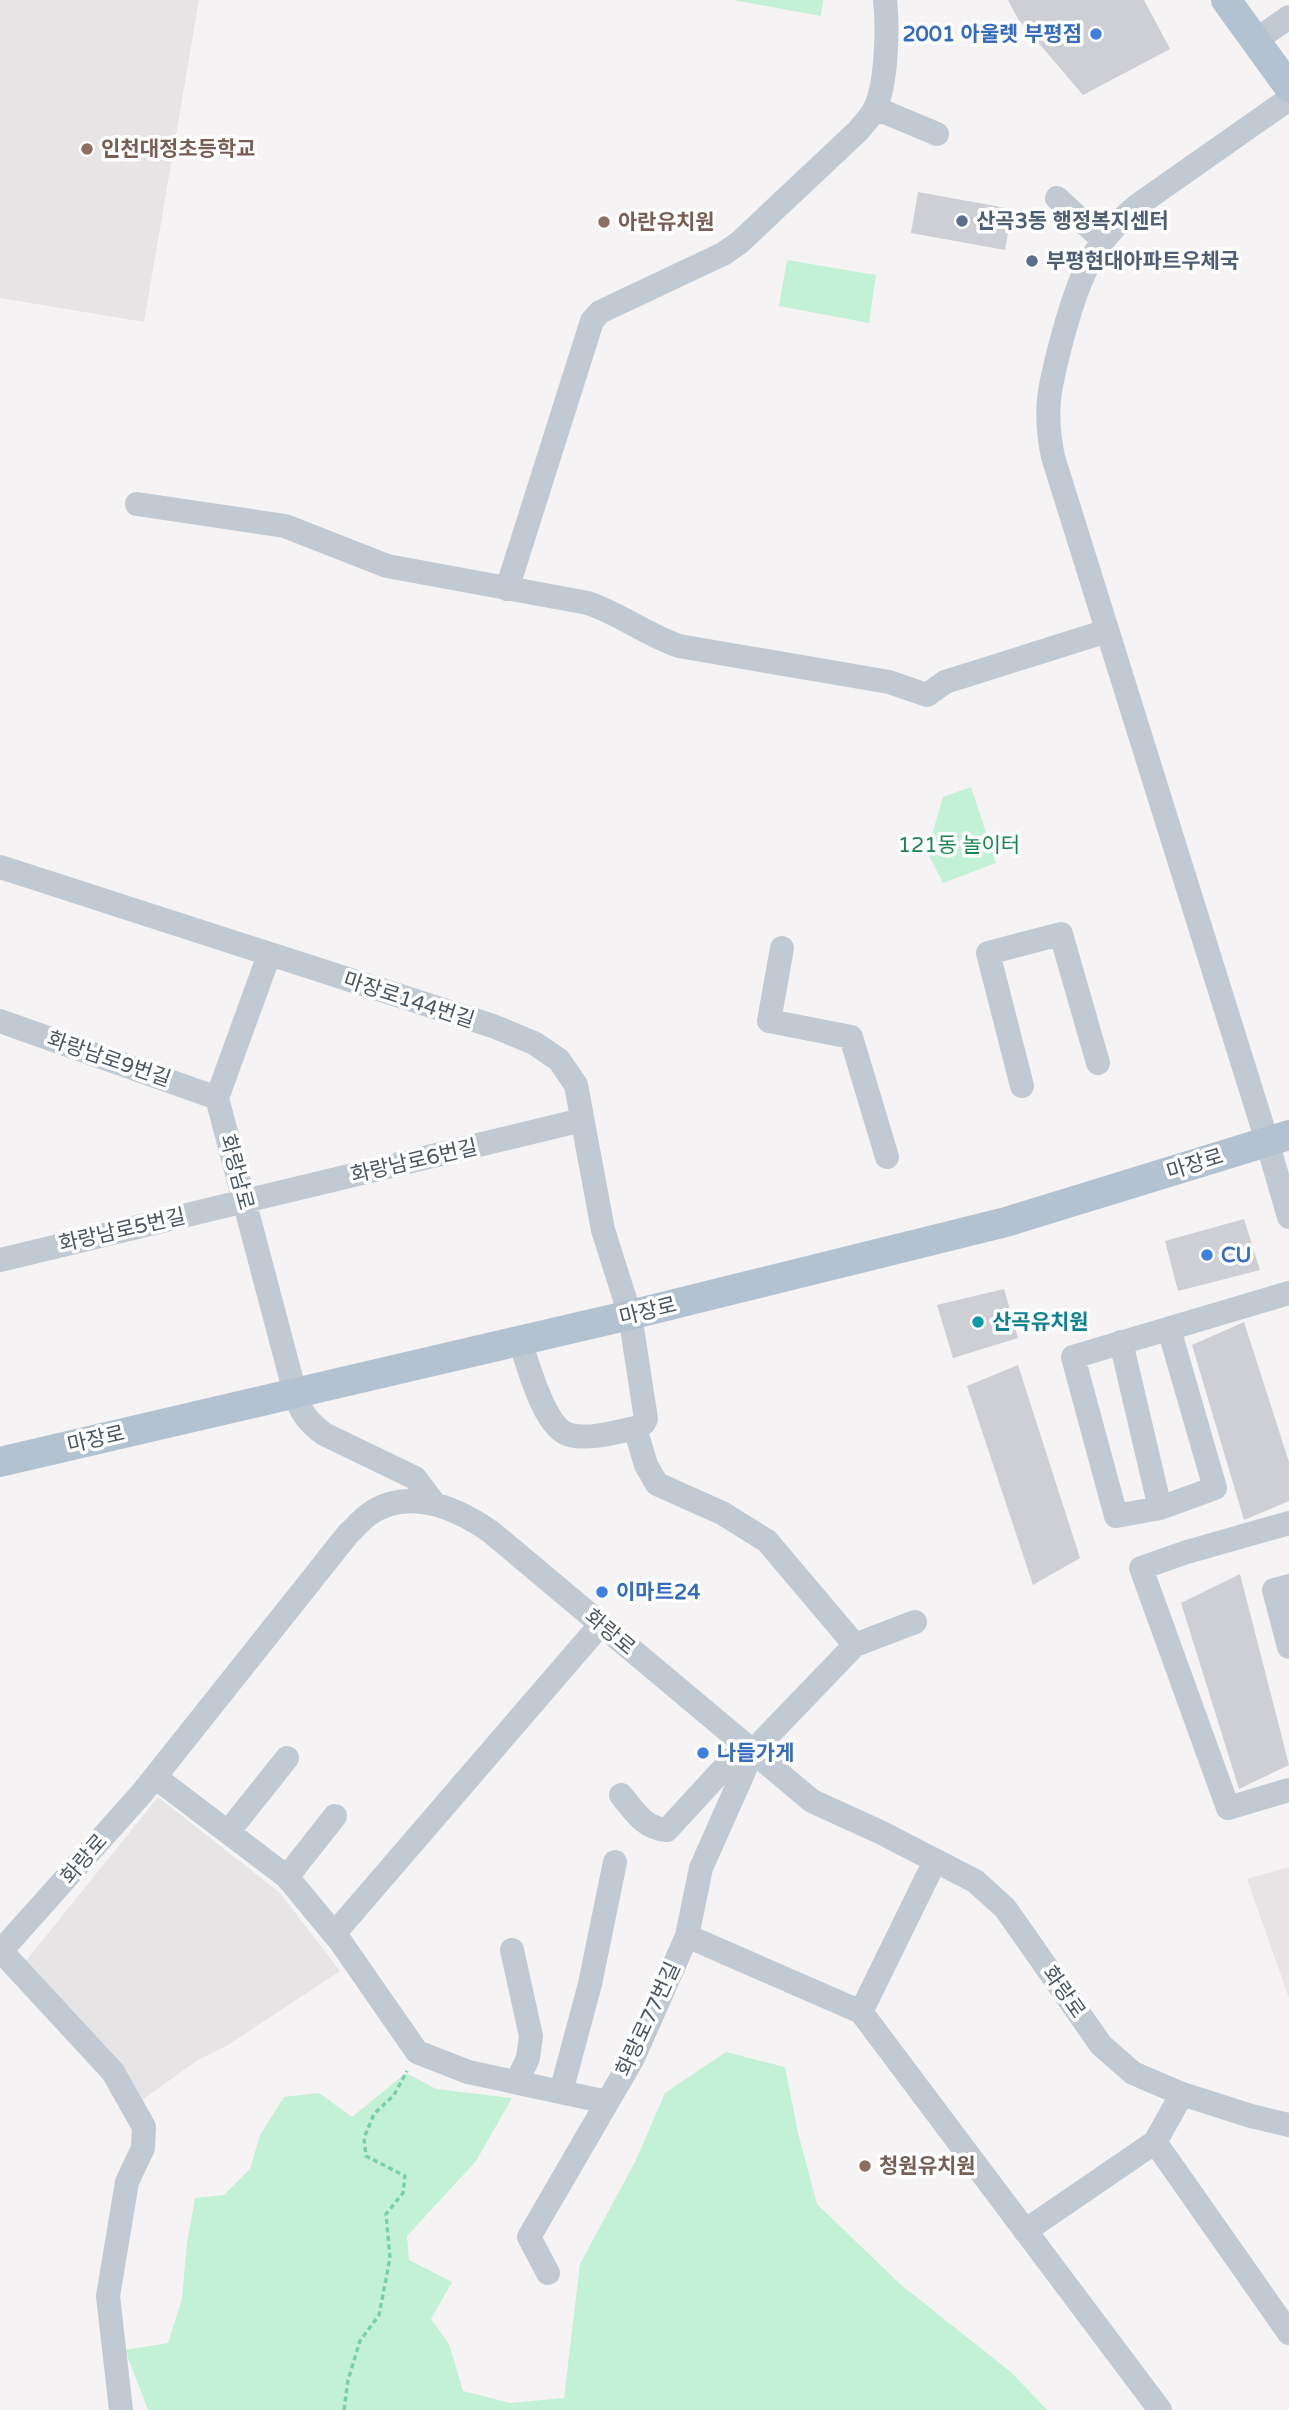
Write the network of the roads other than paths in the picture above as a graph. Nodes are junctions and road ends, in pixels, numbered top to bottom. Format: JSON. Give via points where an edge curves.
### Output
{"nodes":[{"id":1,"x":885,"y":0,"type":"edge"},
{"id":2,"x":1226,"y":0,"type":"edge"},
{"id":3,"x":1289,"y":17,"type":"edge"},
{"id":4,"x":1255,"y":41,"type":"junction"},
{"id":5,"x":1289,"y":87,"type":"edge"},
{"id":6,"x":1289,"y":99,"type":"edge"},
{"id":7,"x":876,"y":108,"type":"junction"},
{"id":8,"x":937,"y":134,"type":"dead end"},
{"id":9,"x":1057,"y":198,"type":"dead end"},
{"id":10,"x":1103,"y":240,"type":"junction"},
{"id":11,"x":137,"y":504,"type":"dead end"},
{"id":12,"x":507,"y":589,"type":"junction"},
{"id":13,"x":1107,"y":631,"type":"junction"},
{"id":14,"x":0,"y":867,"type":"edge"},
{"id":15,"x":782,"y":948,"type":"dead end"},
{"id":16,"x":269,"y":955,"type":"junction"},
{"id":17,"x":0,"y":1021,"type":"edge"},
{"id":18,"x":1098,"y":1063,"type":"dead end"},
{"id":19,"x":1022,"y":1086,"type":"dead end"},
{"id":20,"x":218,"y":1098,"type":"junction"},
{"id":21,"x":582,"y":1120,"type":"junction"},
{"id":22,"x":1278,"y":1138,"type":"edge"},
{"id":23,"x":887,"y":1157,"type":"dead end"},
{"id":24,"x":245,"y":1201,"type":"junction"},
{"id":25,"x":1289,"y":1217,"type":"edge"},
{"id":26,"x":0,"y":1260,"type":"edge"},
{"id":27,"x":1289,"y":1293,"type":"edge"},
{"id":28,"x":630,"y":1315,"type":"junction"},
{"id":29,"x":1169,"y":1329,"type":"junction"},
{"id":30,"x":520,"y":1341,"type":"junction"},
{"id":31,"x":1121,"y":1342,"type":"junction"},
{"id":32,"x":295,"y":1393,"type":"junction"},
{"id":33,"x":635,"y":1428,"type":"junction"},
{"id":34,"x":0,"y":1462,"type":"edge"},
{"id":35,"x":434,"y":1503,"type":"junction"},
{"id":36,"x":1160,"y":1508,"type":"junction"},
{"id":37,"x":1289,"y":1522,"type":"edge"},
{"id":38,"x":1289,"y":1586,"type":"edge"},
{"id":39,"x":915,"y":1622,"type":"dead end"},
{"id":40,"x":601,"y":1624,"type":"junction"},
{"id":41,"x":855,"y":1645,"type":"junction"},
{"id":42,"x":1289,"y":1647,"type":"edge"},
{"id":43,"x":753,"y":1751,"type":"junction"},
{"id":44,"x":286,"y":1758,"type":"dead end"},
{"id":45,"x":155,"y":1777,"type":"junction"},
{"id":46,"x":1289,"y":1790,"type":"edge"},
{"id":47,"x":621,"y":1795,"type":"dead end"},
{"id":48,"x":335,"y":1816,"type":"dead end"},
{"id":49,"x":228,"y":1832,"type":"junction"},
{"id":50,"x":935,"y":1861,"type":"junction"},
{"id":51,"x":615,"y":1862,"type":"dead end"},
{"id":52,"x":287,"y":1877,"type":"junction"},
{"id":53,"x":334,"y":1934,"type":"junction"},
{"id":54,"x":687,"y":1936,"type":"junction"},
{"id":55,"x":512,"y":1950,"type":"dead end"},
{"id":56,"x":1,"y":1952,"type":"edge"},
{"id":57,"x":861,"y":2012,"type":"junction"},
{"id":58,"x":517,"y":2082,"type":"junction"},
{"id":59,"x":561,"y":2092,"type":"junction"},
{"id":60,"x":1182,"y":2094,"type":"junction"},
{"id":61,"x":607,"y":2102,"type":"junction"},
{"id":62,"x":1289,"y":2125,"type":"edge"},
{"id":63,"x":1156,"y":2143,"type":"junction"},
{"id":64,"x":1025,"y":2231,"type":"junction"},
{"id":65,"x":548,"y":2273,"type":"dead end"},
{"id":66,"x":1289,"y":2333,"type":"edge"},
{"id":67,"x":121,"y":2410,"type":"edge"},
{"id":68,"x":1160,"y":2410,"type":"edge"}],
"edges":[{"from":1,"to":7,"type":"street","via":[[888,26]]},
{"from":2,"to":4,"type":"main road"},
{"from":3,"to":4,"type":"street"},
{"from":4,"to":5,"type":"main road"},
{"from":6,"to":10,"type":"street","via":[[1138,205],[1115,223]]},
{"from":7,"to":8,"type":"street"},
{"from":7,"to":12,"type":"street","via":[[859,130],[739,243],[600,312],[592,321]]},
{"from":9,"to":10,"type":"street"},
{"from":10,"to":13,"type":"street","via":[[1074,295],[1047,398],[1047,428]]},
{"from":11,"to":12,"type":"street","via":[[285,526],[387,566]]},
{"from":12,"to":13,"type":"street","via":[[608,609],[679,646],[889,682],[927,695],[945,682]]},
{"from":13,"to":22,"type":"street"},
{"from":14,"to":16,"type":"street","name":"마장로144번길"},
{"from":15,"to":23,"type":"street","via":[[769,1021],[850,1037]]},
{"from":16,"to":20,"type":"street"},
{"from":16,"to":21,"type":"street","name":"마장로144번길","via":[[534,1043],[559,1060],[576,1085]]},
{"from":17,"to":20,"type":"street","name":"화랑남로9번길"},
{"from":18,"to":19,"type":"street","via":[[1061,934],[988,953]]},
{"from":20,"to":24,"type":"street","name":"화랑남로"},
{"from":21,"to":24,"type":"street","name":"화랑남로6번길"},
{"from":21,"to":28,"type":"street","name":"마장로144번길","via":[[603,1230]]},
{"from":22,"to":25,"type":"street"},
{"from":22,"to":28,"type":"main road","name":"마장로","via":[[1006,1223]]},
{"from":24,"to":26,"type":"street","name":"화랑남로5번길"},
{"from":24,"to":32,"type":"street","name":"화랑남로"},
{"from":27,"to":29,"type":"street"},
{"from":28,"to":30,"type":"main road","name":"마장로"},
{"from":28,"to":33,"type":"street","name":"마장로144번길","via":[[646,1419]]},
{"from":29,"to":31,"type":"street"},
{"from":29,"to":36,"type":"street","via":[[1215,1488]]},
{"from":30,"to":32,"type":"main road","name":"마장로"},
{"from":30,"to":33,"type":"street","via":[[541,1399],[554,1423],[567,1434],[597,1435]]},
{"from":31,"to":36,"type":"street"},
{"from":31,"to":36,"type":"street","via":[[1073,1357],[1116,1516]]},
{"from":32,"to":34,"type":"main road","name":"마장로"},
{"from":32,"to":35,"type":"street","name":"화랑남로","via":[[310,1424],[415,1478]]},
{"from":33,"to":41,"type":"street","via":[[656,1484],[722,1513],[767,1541]]},
{"from":35,"to":40,"type":"street","name":"화랑로","via":[[470,1517],[491,1532]]},
{"from":35,"to":45,"type":"street","name":"화랑로","via":[[393,1503],[370,1514],[348,1534]]},
{"from":37,"to":46,"type":"street","via":[[1142,1568],[1228,1808]]},
{"from":38,"to":42,"type":"street","via":[[1274,1591]]},
{"from":39,"to":41,"type":"street"},
{"from":40,"to":43,"type":"street","name":"화랑로"},
{"from":40,"to":53,"type":"street"},
{"from":41,"to":43,"type":"street"},
{"from":43,"to":47,"type":"street","via":[[736,1755],[667,1830],[643,1821]]},
{"from":43,"to":50,"type":"street","name":"화랑로","via":[[812,1801]]},
{"from":43,"to":54,"type":"street","name":"화랑로77번길","via":[[701,1868]]},
{"from":44,"to":49,"type":"street"},
{"from":45,"to":49,"type":"street"},
{"from":45,"to":56,"type":"street","name":"화랑로"},
{"from":48,"to":52,"type":"street"},
{"from":49,"to":52,"type":"street"},
{"from":50,"to":57,"type":"street"},
{"from":50,"to":60,"type":"street","name":"화랑로","via":[[975,1881],[1005,1908],[1101,2045],[1133,2073]]},
{"from":51,"to":59,"type":"street","via":[[590,1984]]},
{"from":52,"to":53,"type":"street"},
{"from":53,"to":58,"type":"street","via":[[417,2052],[468,2072]]},
{"from":54,"to":57,"type":"street"},
{"from":54,"to":61,"type":"street","name":"화랑로77번길","via":[[633,2058]]},
{"from":55,"to":58,"type":"street","via":[[531,2036],[528,2058]]},
{"from":56,"to":67,"type":"street","via":[[113,2073],[144,2127],[143,2148],[127,2182],[108,2296]]},
{"from":57,"to":64,"type":"street"},
{"from":58,"to":59,"type":"street"},
{"from":59,"to":61,"type":"street"},
{"from":60,"to":62,"type":"street","name":"화랑로"},
{"from":60,"to":63,"type":"street"},
{"from":61,"to":65,"type":"street","name":"화랑로77번길","via":[[529,2237]]},
{"from":63,"to":64,"type":"street"},
{"from":63,"to":66,"type":"street"},
{"from":64,"to":68,"type":"street"}]}
